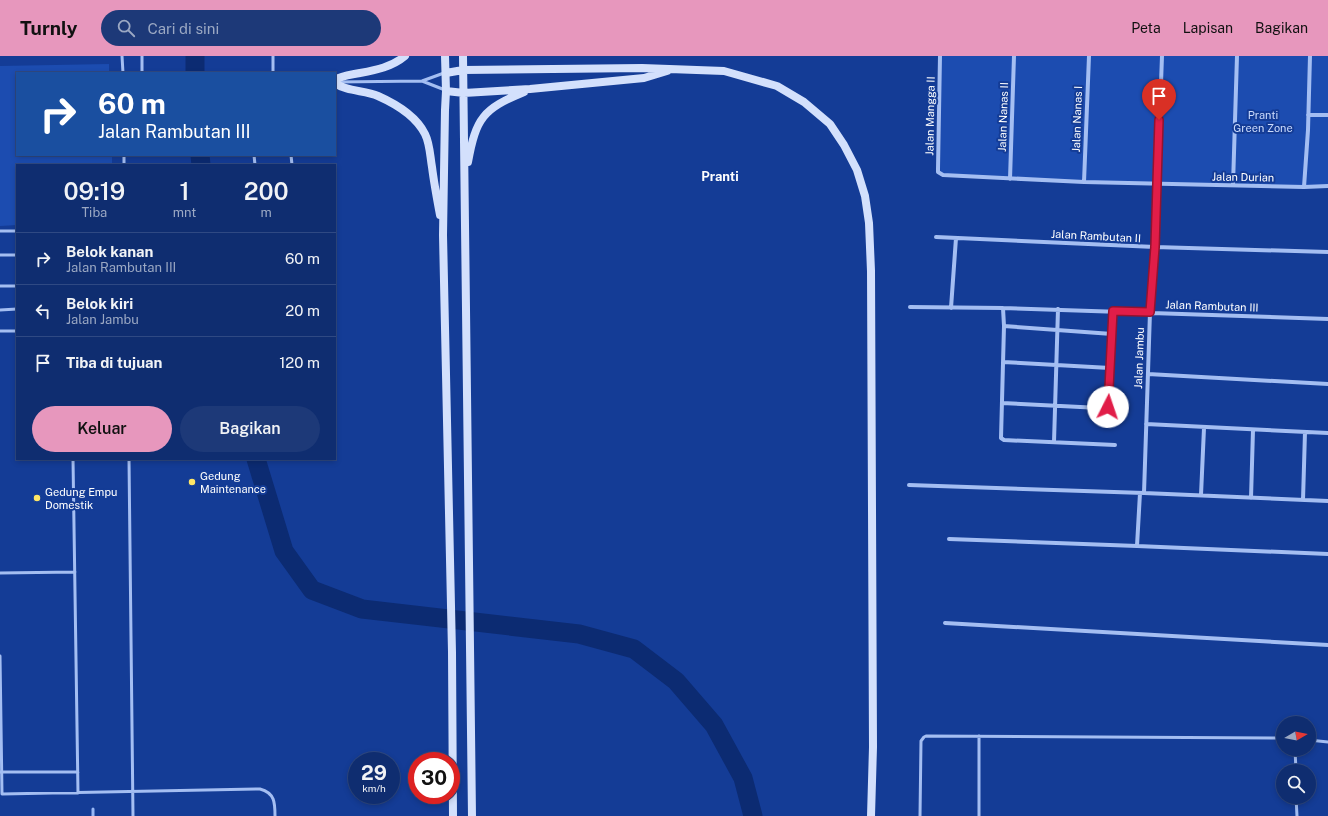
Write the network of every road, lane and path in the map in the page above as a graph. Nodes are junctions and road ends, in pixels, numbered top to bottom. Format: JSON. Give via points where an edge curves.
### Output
{"nodes":[{"id":1,"x":122,"y":56,"type":"edge"},
{"id":2,"x":142,"y":56,"type":"edge"},
{"id":3,"x":273,"y":56,"type":"edge"},
{"id":4,"x":404,"y":56,"type":"edge"},
{"id":5,"x":445,"y":56,"type":"edge"},
{"id":6,"x":463,"y":56,"type":"edge"},
{"id":7,"x":940,"y":56,"type":"edge"},
{"id":8,"x":1014,"y":56,"type":"edge"},
{"id":9,"x":1088,"y":56,"type":"edge"},
{"id":10,"x":1162,"y":56,"type":"edge"},
{"id":11,"x":1237,"y":56,"type":"edge"},
{"id":12,"x":1310,"y":56,"type":"edge"},
{"id":13,"x":673,"y":69,"type":"junction"},
{"id":14,"x":463,"y":70,"type":"junction"},
{"id":15,"x":123,"y":72,"type":"edge"},
{"id":16,"x":142,"y":72,"type":"edge"},
{"id":17,"x":273,"y":72,"type":"edge"},
{"id":18,"x":446,"y":72,"type":"junction"},
{"id":19,"x":336,"y":80,"type":"edge"},
{"id":20,"x":336,"y":81,"type":"edge"},
{"id":21,"x":422,"y":81,"type":"junction"},
{"id":22,"x":336,"y":82,"type":"edge"},
{"id":23,"x":530,"y":90,"type":"junction"},
{"id":24,"x":446,"y":91,"type":"junction"},
{"id":25,"x":464,"y":93,"type":"junction"},
{"id":26,"x":1308,"y":115,"type":"junction"},
{"id":27,"x":1328,"y":115,"type":"edge"},
{"id":28,"x":943,"y":175,"type":"joint"},
{"id":29,"x":1010,"y":179,"type":"junction"},
{"id":30,"x":1084,"y":182,"type":"junction"},
{"id":31,"x":465,"y":183,"type":"junction"},
{"id":32,"x":1157,"y":184,"type":"junction"},
{"id":33,"x":1233,"y":185,"type":"junction"},
{"id":34,"x":1328,"y":186,"type":"edge"},
{"id":35,"x":1304,"y":187,"type":"junction"},
{"id":36,"x":16,"y":230,"type":"edge"},
{"id":37,"x":0,"y":231,"type":"edge"},
{"id":38,"x":443,"y":235,"type":"junction"},
{"id":39,"x":936,"y":237,"type":"dead end"},
{"id":40,"x":956,"y":238,"type":"junction"},
{"id":41,"x":1155,"y":247,"type":"junction"},
{"id":42,"x":1328,"y":252,"type":"edge"},
{"id":43,"x":0,"y":255,"type":"edge"},
{"id":44,"x":16,"y":255,"type":"edge"},
{"id":45,"x":0,"y":286,"type":"edge"},
{"id":46,"x":16,"y":286,"type":"edge"},
{"id":47,"x":910,"y":307,"type":"dead end"},
{"id":48,"x":951,"y":308,"type":"junction"},
{"id":49,"x":1003,"y":308,"type":"junction"},
{"id":50,"x":16,"y":309,"type":"edge"},
{"id":51,"x":1058,"y":309,"type":"junction"},
{"id":52,"x":0,"y":310,"type":"edge"},
{"id":53,"x":1113,"y":311,"type":"junction"},
{"id":54,"x":1150,"y":312,"type":"junction"},
{"id":55,"x":1328,"y":319,"type":"edge"},
{"id":56,"x":1004,"y":326,"type":"junction"},
{"id":57,"x":1058,"y":330,"type":"junction"},
{"id":58,"x":0,"y":331,"type":"edge"},
{"id":59,"x":16,"y":331,"type":"edge"},
{"id":60,"x":1112,"y":334,"type":"junction"},
{"id":61,"x":1003,"y":362,"type":"junction"},
{"id":62,"x":1056,"y":366,"type":"junction"},
{"id":63,"x":1110,"y":368,"type":"junction"},
{"id":64,"x":1148,"y":374,"type":"junction"},
{"id":65,"x":1328,"y":384,"type":"edge"},
{"id":66,"x":1002,"y":403,"type":"junction"},
{"id":67,"x":1055,"y":406,"type":"junction"},
{"id":68,"x":1146,"y":424,"type":"junction"},
{"id":69,"x":1204,"y":428,"type":"junction"},
{"id":70,"x":1253,"y":430,"type":"junction"},
{"id":71,"x":1305,"y":432,"type":"junction"},
{"id":72,"x":1328,"y":433,"type":"edge"},
{"id":73,"x":1054,"y":442,"type":"junction"},
{"id":74,"x":1115,"y":445,"type":"dead end"},
{"id":75,"x":73,"y":460,"type":"edge"},
{"id":76,"x":129,"y":460,"type":"edge"},
{"id":77,"x":909,"y":485,"type":"dead end"},
{"id":78,"x":1142,"y":493,"type":"junction"},
{"id":79,"x":1201,"y":495,"type":"junction"},
{"id":80,"x":1251,"y":498,"type":"junction"},
{"id":81,"x":1303,"y":500,"type":"junction"},
{"id":82,"x":1328,"y":501,"type":"edge"},
{"id":83,"x":948,"y":539,"type":"dead end"},
{"id":84,"x":1137,"y":546,"type":"junction"},
{"id":85,"x":1328,"y":554,"type":"edge"},
{"id":86,"x":75,"y":572,"type":"junction"},
{"id":87,"x":0,"y":573,"type":"edge"},
{"id":88,"x":945,"y":623,"type":"dead end"},
{"id":89,"x":1328,"y":645,"type":"edge"},
{"id":90,"x":0,"y":656,"type":"edge"},
{"id":91,"x":979,"y":736,"type":"junction"},
{"id":92,"x":1276,"y":738,"type":"edge"},
{"id":93,"x":1316,"y":741,"type":"edge"},
{"id":94,"x":1328,"y":742,"type":"edge"},
{"id":95,"x":1,"y":772,"type":"edge"},
{"id":96,"x":78,"y":772,"type":"junction"},
{"id":97,"x":133,"y":792,"type":"junction"},
{"id":98,"x":78,"y":793,"type":"junction"},
{"id":99,"x":1296,"y":804,"type":"edge"},
{"id":100,"x":133,"y":816,"type":"edge"},
{"id":101,"x":275,"y":816,"type":"edge"},
{"id":102,"x":453,"y":816,"type":"edge"},
{"id":103,"x":472,"y":816,"type":"edge"},
{"id":104,"x":872,"y":816,"type":"edge"},
{"id":105,"x":920,"y":816,"type":"edge"},
{"id":106,"x":979,"y":816,"type":"edge"},
{"id":107,"x":1297,"y":816,"type":"edge"}],
"edges":[{"from":1,"to":15,"type":"lane"},
{"from":2,"to":16,"type":"lane"},
{"from":3,"to":17,"type":"lane"},
{"from":4,"to":19,"type":"street","via":[[386,67],[344,76]]},
{"from":5,"to":18,"type":"street"},
{"from":6,"to":14,"type":"street"},
{"from":7,"to":28,"type":"street","name":"Jalan Mangga II","via":[[938,172]]},
{"from":8,"to":29,"type":"street","name":"Jalan Nanas II"},
{"from":9,"to":30,"type":"street","name":"Jalan Nanas I"},
{"from":10,"to":32,"type":"street","name":"Jalan Jambu"},
{"from":11,"to":33,"type":"street"},
{"from":12,"to":26,"type":"street"},
{"from":13,"to":14,"type":"street"},
{"from":13,"to":23,"type":"street","via":[[644,78]]},
{"from":13,"to":104,"type":"street","via":[[724,71],[777,86],[804,102],[830,124],[844,145],[857,170],[865,196],[871,271]]},
{"from":14,"to":18,"type":"street"},
{"from":14,"to":25,"type":"street"},
{"from":18,"to":21,"type":"lane"},
{"from":18,"to":24,"type":"street"},
{"from":20,"to":21,"type":"lane"},
{"from":21,"to":24,"type":"lane"},
{"from":22,"to":38,"type":"street","via":[[344,88],[384,98],[406,111],[419,124],[429,147]]},
{"from":23,"to":25,"type":"street"},
{"from":23,"to":31,"type":"street","via":[[493,107],[483,116],[472,140]]},
{"from":24,"to":25,"type":"street"},
{"from":24,"to":38,"type":"street"},
{"from":25,"to":31,"type":"street"},
{"from":26,"to":27,"type":"street"},
{"from":26,"to":35,"type":"street"},
{"from":28,"to":29,"type":"street","name":"Jalan Durian"},
{"from":29,"to":30,"type":"street","name":"Jalan Durian"},
{"from":30,"to":32,"type":"street","name":"Jalan Durian"},
{"from":31,"to":103,"type":"street"},
{"from":32,"to":33,"type":"street","name":"Jalan Durian"},
{"from":32,"to":41,"type":"street","name":"Jalan Jambu"},
{"from":33,"to":35,"type":"street","name":"Jalan Durian"},
{"from":34,"to":35,"type":"street","name":"Jalan Durian"},
{"from":36,"to":37,"type":"lane"},
{"from":38,"to":102,"type":"street"},
{"from":39,"to":40,"type":"street","name":"Jalan Rambutan II"},
{"from":40,"to":41,"type":"street","name":"Jalan Rambutan II"},
{"from":40,"to":48,"type":"street"},
{"from":41,"to":42,"type":"street","name":"Jalan Rambutan II"},
{"from":41,"to":54,"type":"street","name":"Jalan Jambu"},
{"from":43,"to":44,"type":"lane"},
{"from":45,"to":46,"type":"lane"},
{"from":47,"to":48,"type":"street","name":"Jalan Rambutan III"},
{"from":48,"to":49,"type":"street","name":"Jalan Rambutan III"},
{"from":49,"to":51,"type":"street","name":"Jalan Rambutan III"},
{"from":49,"to":56,"type":"street"},
{"from":50,"to":52,"type":"lane"},
{"from":51,"to":53,"type":"street","name":"Jalan Rambutan III"},
{"from":51,"to":57,"type":"street"},
{"from":53,"to":54,"type":"street","name":"Jalan Rambutan III"},
{"from":53,"to":60,"type":"street"},
{"from":54,"to":55,"type":"street","name":"Jalan Rambutan III"},
{"from":54,"to":64,"type":"street","name":"Jalan Jambu"},
{"from":56,"to":57,"type":"street"},
{"from":56,"to":61,"type":"street"},
{"from":57,"to":60,"type":"street"},
{"from":57,"to":62,"type":"street"},
{"from":58,"to":59,"type":"lane"},
{"from":60,"to":63,"type":"street"},
{"from":61,"to":62,"type":"street"},
{"from":61,"to":66,"type":"street"},
{"from":62,"to":63,"type":"street"},
{"from":62,"to":67,"type":"street"},
{"from":63,"to":67,"type":"street","via":[[1108,407]]},
{"from":64,"to":65,"type":"street"},
{"from":64,"to":68,"type":"street","name":"Jalan Jambu"},
{"from":66,"to":67,"type":"street"},
{"from":66,"to":73,"type":"street","via":[[1003,439]]},
{"from":67,"to":73,"type":"street"},
{"from":68,"to":69,"type":"street"},
{"from":68,"to":78,"type":"street","name":"Jalan Jambu"},
{"from":69,"to":70,"type":"street"},
{"from":69,"to":79,"type":"street"},
{"from":70,"to":71,"type":"street"},
{"from":70,"to":80,"type":"street"},
{"from":71,"to":72,"type":"street"},
{"from":71,"to":81,"type":"street"},
{"from":73,"to":74,"type":"street"},
{"from":75,"to":86,"type":"lane"},
{"from":76,"to":97,"type":"lane"},
{"from":77,"to":78,"type":"street"},
{"from":78,"to":79,"type":"street"},
{"from":78,"to":84,"type":"street","name":"Jalan Jambu"},
{"from":79,"to":80,"type":"street"},
{"from":80,"to":81,"type":"street"},
{"from":81,"to":82,"type":"street"},
{"from":83,"to":84,"type":"street"},
{"from":84,"to":85,"type":"street"},
{"from":86,"to":87,"type":"lane"},
{"from":86,"to":96,"type":"lane"},
{"from":88,"to":89,"type":"street"},
{"from":90,"to":95,"type":"lane"},
{"from":91,"to":92,"type":"lane"},
{"from":91,"to":105,"type":"lane","via":[[930,736],[922,739]]},
{"from":91,"to":106,"type":"lane"},
{"from":93,"to":94,"type":"lane"},
{"from":95,"to":96,"type":"lane"},
{"from":95,"to":98,"type":"lane","via":[[2,794]]},
{"from":96,"to":98,"type":"lane"},
{"from":97,"to":98,"type":"lane"},
{"from":97,"to":100,"type":"lane"},
{"from":97,"to":101,"type":"lane","via":[[267,791],[273,798]]},
{"from":99,"to":107,"type":"lane"}]}
